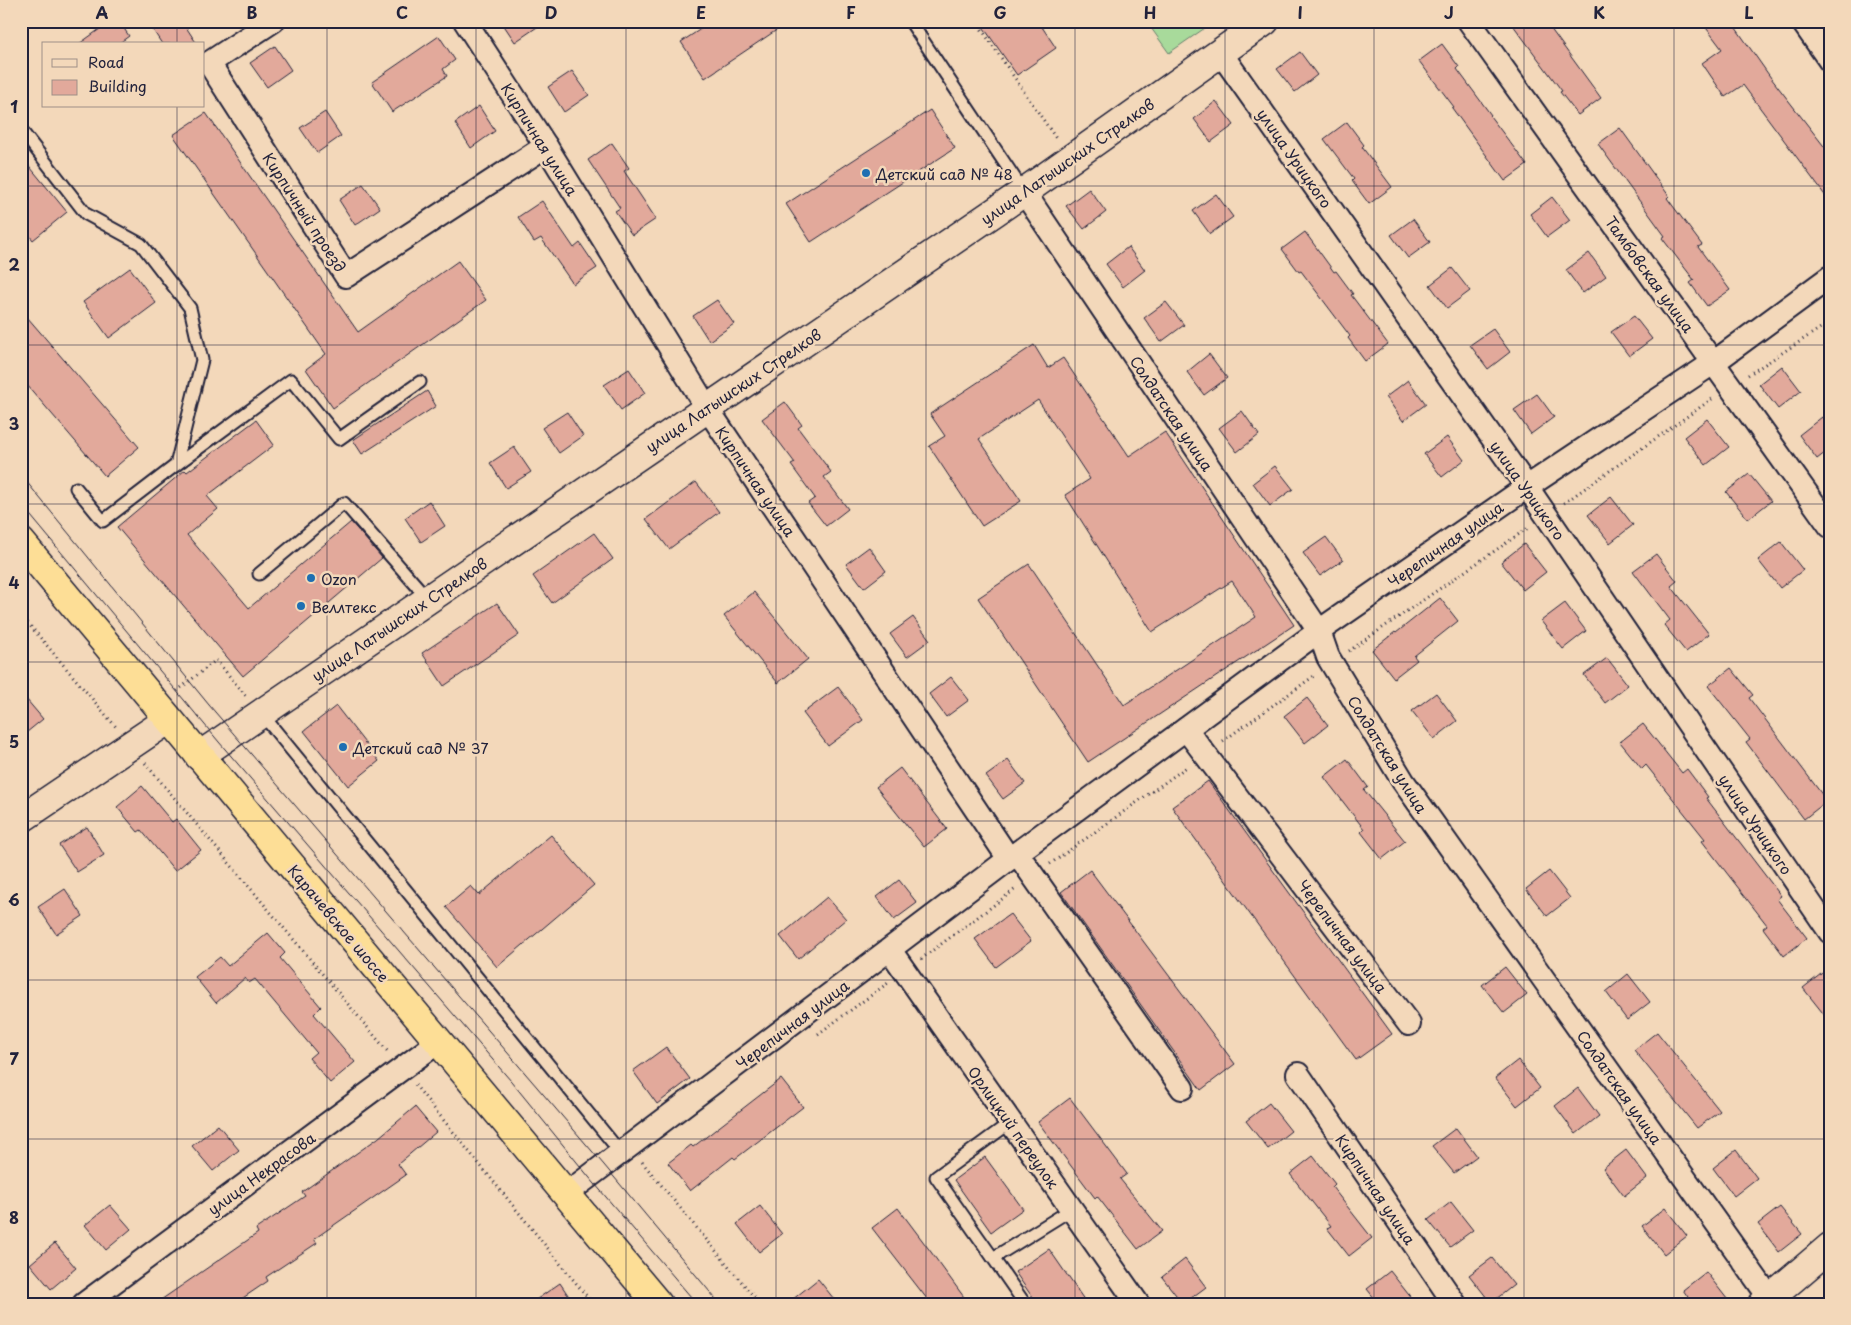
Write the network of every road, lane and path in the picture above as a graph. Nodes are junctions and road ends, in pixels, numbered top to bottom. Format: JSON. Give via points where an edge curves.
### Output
{"nodes":[{"id":1,"x":273,"y":21,"type":"edge"},
{"id":2,"x":464,"y":21,"type":"edge"},
{"id":3,"x":910,"y":21,"type":"edge"},
{"id":4,"x":976,"y":21,"type":"edge"},
{"id":5,"x":1265,"y":21,"type":"edge"},
{"id":6,"x":1469,"y":21,"type":"edge"},
{"id":7,"x":1802,"y":21,"type":"edge"},
{"id":8,"x":1220,"y":52,"type":"junction"},
{"id":9,"x":1830,"y":61,"type":"edge"},
{"id":10,"x":21,"y":130,"type":"edge"},
{"id":11,"x":546,"y":146,"type":"junction"},
{"id":12,"x":1070,"y":159,"type":"junction"},
{"id":13,"x":1024,"y":192,"type":"junction"},
{"id":14,"x":1830,"y":277,"type":"edge"},
{"id":15,"x":1830,"y":322,"type":"edge"},
{"id":16,"x":1713,"y":363,"type":"junction"},
{"id":17,"x":420,"y":382,"type":"dead end"},
{"id":18,"x":1730,"y":386,"type":"junction"},
{"id":19,"x":707,"y":408,"type":"junction"},
{"id":20,"x":176,"y":465,"type":"junction"},
{"id":21,"x":1527,"y":487,"type":"junction"},
{"id":22,"x":76,"y":488,"type":"dead end"},
{"id":23,"x":1546,"y":516,"type":"junction"},
{"id":24,"x":1830,"y":526,"type":"edge"},
{"id":25,"x":21,"y":542,"type":"edge"},
{"id":26,"x":259,"y":574,"type":"dead end"},
{"id":27,"x":428,"y":599,"type":"junction"},
{"id":28,"x":21,"y":615,"type":"edge"},
{"id":29,"x":1319,"y":631,"type":"junction"},
{"id":30,"x":1331,"y":663,"type":"junction"},
{"id":31,"x":163,"y":713,"type":"junction"},
{"id":32,"x":261,"y":713,"type":"junction"},
{"id":33,"x":1186,"y":729,"type":"junction"},
{"id":34,"x":130,"y":745,"type":"junction"},
{"id":35,"x":1205,"y":754,"type":"junction"},
{"id":36,"x":199,"y":756,"type":"junction"},
{"id":37,"x":23,"y":815,"type":"edge"},
{"id":38,"x":1013,"y":856,"type":"junction"},
{"id":39,"x":1034,"y":876,"type":"junction"},
{"id":40,"x":1830,"y":932,"type":"edge"},
{"id":41,"x":890,"y":950,"type":"junction"},
{"id":42,"x":905,"y":971,"type":"junction"},
{"id":43,"x":1409,"y":1024,"type":"dead end"},
{"id":44,"x":817,"y":1035,"type":"dead end"},
{"id":45,"x":438,"y":1042,"type":"junction"},
{"id":46,"x":402,"y":1069,"type":"junction"},
{"id":47,"x":1298,"y":1074,"type":"dead end"},
{"id":48,"x":1182,"y":1088,"type":"dead end"},
{"id":49,"x":1011,"y":1122,"type":"junction"},
{"id":50,"x":631,"y":1154,"type":"junction"},
{"id":51,"x":650,"y":1156,"type":"dead end"},
{"id":52,"x":566,"y":1194,"type":"junction"},
{"id":53,"x":1072,"y":1209,"type":"junction"},
{"id":54,"x":1830,"y":1247,"type":"edge"},
{"id":55,"x":993,"y":1258,"type":"junction"},
{"id":56,"x":653,"y":1302,"type":"edge"},
{"id":57,"x":1136,"y":1302,"type":"edge"},
{"id":58,"x":1769,"y":1302,"type":"edge"},
{"id":59,"x":84,"y":1304,"type":"edge"},
{"id":60,"x":593,"y":1304,"type":"edge"},
{"id":61,"x":760,"y":1304,"type":"edge"},
{"id":62,"x":1025,"y":1304,"type":"edge"},
{"id":63,"x":1455,"y":1304,"type":"edge"}],
"edges":[{"from":1,"to":11,"type":"street","name":"Кирпичный проезд","via":[[209,63],[346,276]]},
{"from":2,"to":11,"type":"street","name":"Кирпичная улица"},
{"from":3,"to":13,"type":"lane"},
{"from":4,"to":12,"type":"path"},
{"from":5,"to":8,"type":"street","name":"улица Латышских Стрелков"},
{"from":6,"to":16,"type":"street","name":"Тамбовская улица"},
{"from":7,"to":9,"type":"street"},
{"from":8,"to":12,"type":"street","name":"улица Латышских Стрелков"},
{"from":8,"to":21,"type":"street","name":"улица Урицкого"},
{"from":10,"to":20,"type":"lane","via":[[86,214],[141,244],[190,308],[202,360]]},
{"from":11,"to":19,"type":"street","name":"Кирпичная улица"},
{"from":12,"to":13,"type":"street","name":"улица Латышских Стрелков"},
{"from":13,"to":19,"type":"street","name":"улица Латышских Стрелков"},
{"from":13,"to":29,"type":"street","name":"Солдатская улица"},
{"from":14,"to":16,"type":"street","name":"Черепичная улица"},
{"from":15,"to":18,"type":"path"},
{"from":16,"to":18,"type":"street","name":"Тамбовская улица"},
{"from":16,"to":21,"type":"street","name":"Черепичная улица"},
{"from":17,"to":20,"type":"lane","via":[[339,439],[291,380]]},
{"from":18,"to":23,"type":"path"},
{"from":18,"to":24,"type":"street","name":"Тамбовская улица"},
{"from":19,"to":27,"type":"street","name":"улица Латышских Стрелков"},
{"from":19,"to":38,"type":"street","name":"Кирпичная улица"},
{"from":20,"to":22,"type":"lane","via":[[103,521]]},
{"from":21,"to":23,"type":"street","name":"улица Урицкого"},
{"from":21,"to":29,"type":"street","name":"Черепичная улица"},
{"from":23,"to":30,"type":"path"},
{"from":23,"to":40,"type":"street","name":"улица Урицкого"},
{"from":25,"to":31,"type":"highway","name":"Карачевское шоссе"},
{"from":26,"to":27,"type":"lane","via":[[344,503]]},
{"from":27,"to":32,"type":"street","name":"улица Латышских Стрелков"},
{"from":28,"to":34,"type":"path"},
{"from":29,"to":30,"type":"street","name":"Солдатская улица"},
{"from":29,"to":33,"type":"street","name":"Черепичная улица"},
{"from":30,"to":35,"type":"path"},
{"from":30,"to":58,"type":"street","name":"Солдатская улица","via":[[1403,781]]},
{"from":31,"to":32,"type":"path","via":[[216,660]]},
{"from":31,"to":34,"type":"street"},
{"from":31,"to":36,"type":"highway","name":"Карачевское шоссе"},
{"from":32,"to":36,"type":"street","name":"улица Латышских Стрелков"},
{"from":32,"to":50,"type":"lane"},
{"from":33,"to":35,"type":"street","name":"Черепичная улица"},
{"from":33,"to":38,"type":"street","name":"Черепичная улица"},
{"from":34,"to":37,"type":"street"},
{"from":34,"to":46,"type":"path"},
{"from":35,"to":39,"type":"path"},
{"from":35,"to":43,"type":"street","name":"Черепичная улица"},
{"from":36,"to":45,"type":"highway","name":"Карачевское шоссе"},
{"from":38,"to":39,"type":"street"},
{"from":38,"to":41,"type":"street","name":"Черепичная улица"},
{"from":39,"to":42,"type":"path"},
{"from":39,"to":48,"type":"street"},
{"from":41,"to":42,"type":"street","name":"Орлицкий переулок"},
{"from":41,"to":50,"type":"street","name":"Черепичная улица"},
{"from":42,"to":44,"type":"path"},
{"from":42,"to":49,"type":"street","name":"Орлицкий переулок"},
{"from":45,"to":46,"type":"street","name":"улица Некрасова"},
{"from":45,"to":52,"type":"highway","name":"Карачевское шоссе"},
{"from":46,"to":59,"type":"street","name":"улица Некрасова"},
{"from":46,"to":60,"type":"path"},
{"from":47,"to":63,"type":"street","name":"Кирпичная улица"},
{"from":49,"to":53,"type":"street","name":"Орлицкий переулок"},
{"from":49,"to":55,"type":"lane","via":[[936,1177]]},
{"from":50,"to":51,"type":"path"},
{"from":50,"to":52,"type":"street","name":"Черепичная улица"},
{"from":50,"to":61,"type":"path"},
{"from":52,"to":56,"type":"highway","name":"Карачевское шоссе"},
{"from":53,"to":55,"type":"lane"},
{"from":53,"to":57,"type":"street","name":"Орлицкий переулок"},
{"from":54,"to":58,"type":"street"},
{"from":55,"to":62,"type":"lane"}]}
